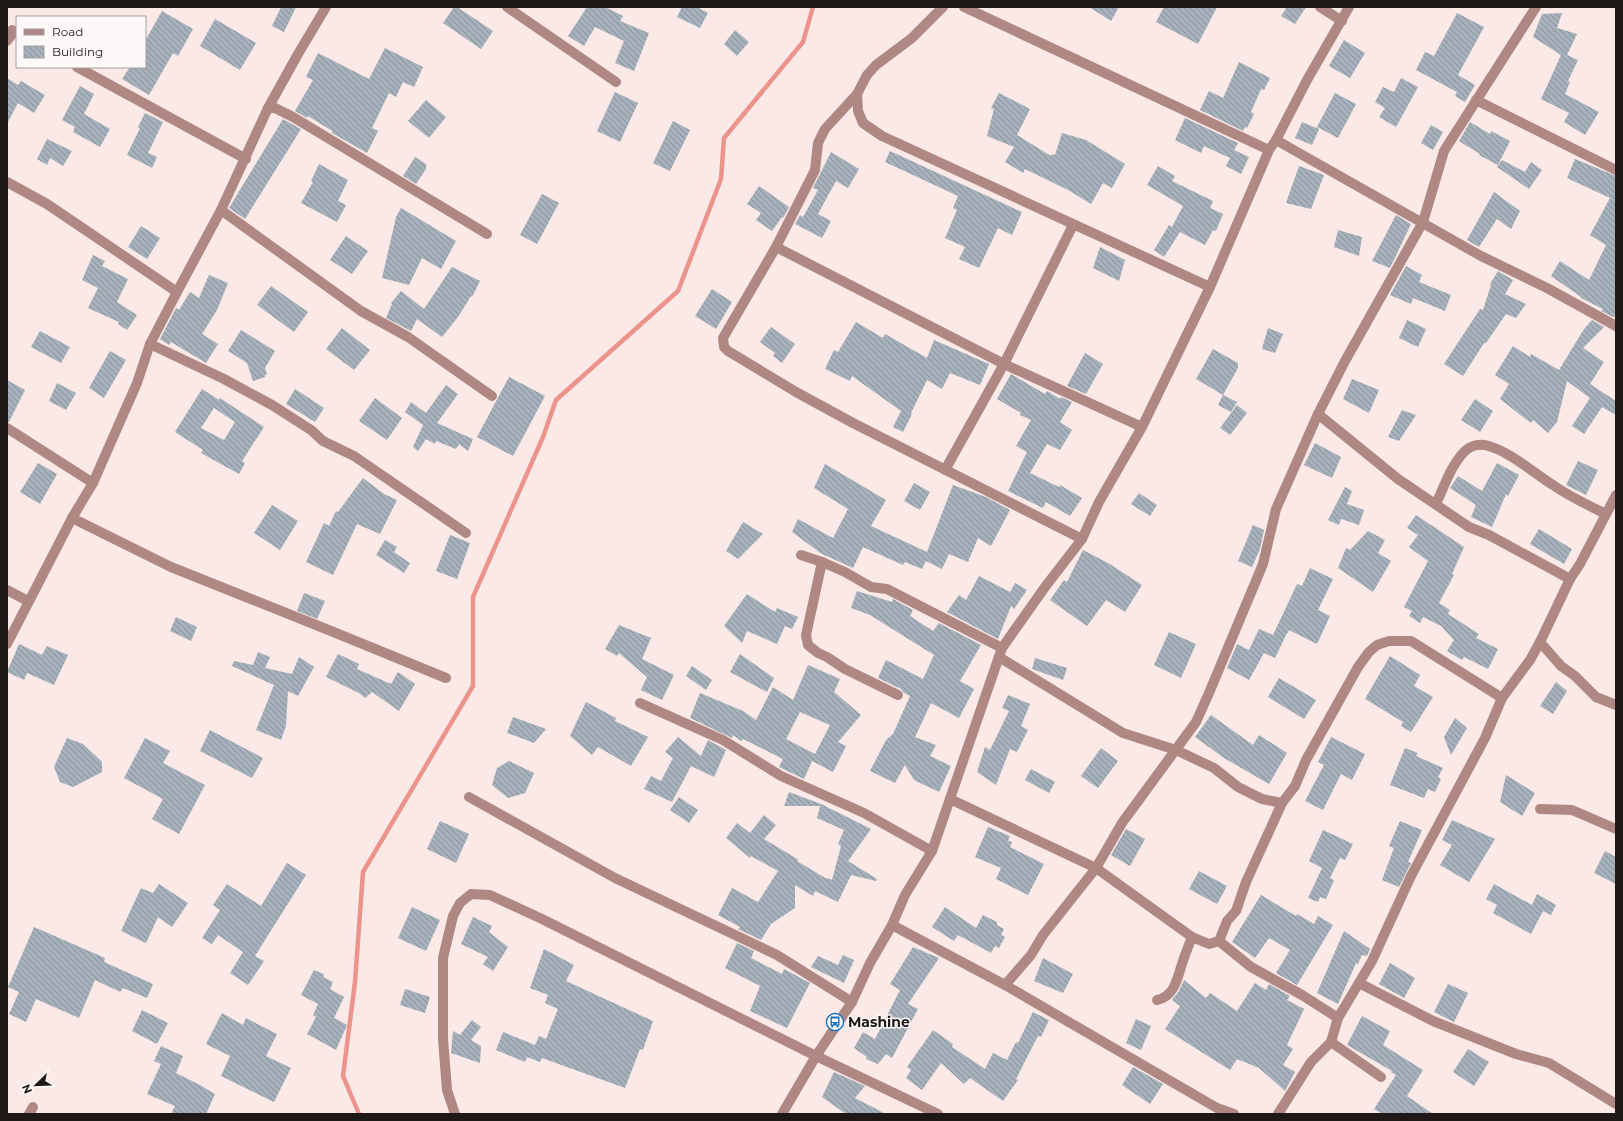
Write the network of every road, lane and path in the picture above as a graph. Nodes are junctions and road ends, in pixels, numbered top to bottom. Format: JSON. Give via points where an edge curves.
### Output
{"nodes":[{"id":1,"x":326,"y":7,"type":"edge"},
{"id":2,"x":507,"y":7,"type":"edge"},
{"id":3,"x":943,"y":7,"type":"edge"},
{"id":4,"x":964,"y":7,"type":"edge"},
{"id":5,"x":1320,"y":7,"type":"edge"},
{"id":6,"x":1349,"y":7,"type":"edge"},
{"id":7,"x":1536,"y":7,"type":"edge"},
{"id":8,"x":1342,"y":21,"type":"junction"},
{"id":9,"x":12,"y":30,"type":"edge"},
{"id":10,"x":7,"y":41,"type":"edge"},
{"id":11,"x":79,"y":68,"type":"edge"},
{"id":12,"x":616,"y":82,"type":"dead end"},
{"id":13,"x":857,"y":94,"type":"junction"},
{"id":14,"x":1476,"y":100,"type":"junction"},
{"id":15,"x":268,"y":108,"type":"junction"},
{"id":16,"x":1276,"y":140,"type":"junction"},
{"id":17,"x":1269,"y":150,"type":"junction"},
{"id":18,"x":246,"y":159,"type":"junction"},
{"id":19,"x":1616,"y":170,"type":"edge"},
{"id":20,"x":7,"y":182,"type":"edge"},
{"id":21,"x":221,"y":210,"type":"junction"},
{"id":22,"x":1423,"y":222,"type":"junction"},
{"id":23,"x":1073,"y":225,"type":"junction"},
{"id":24,"x":487,"y":234,"type":"dead end"},
{"id":25,"x":776,"y":246,"type":"junction"},
{"id":26,"x":1210,"y":287,"type":"junction"},
{"id":27,"x":177,"y":292,"type":"junction"},
{"id":28,"x":1616,"y":326,"type":"edge"},
{"id":29,"x":150,"y":344,"type":"junction"},
{"id":30,"x":1004,"y":364,"type":"junction"},
{"id":31,"x":492,"y":396,"type":"dead end"},
{"id":32,"x":1318,"y":414,"type":"junction"},
{"id":33,"x":1142,"y":427,"type":"junction"},
{"id":34,"x":7,"y":428,"type":"edge"},
{"id":35,"x":945,"y":470,"type":"junction"},
{"id":36,"x":93,"y":483,"type":"junction"},
{"id":37,"x":1616,"y":495,"type":"edge"},
{"id":38,"x":1436,"y":504,"type":"junction"},
{"id":39,"x":1606,"y":514,"type":"junction"},
{"id":40,"x":72,"y":518,"type":"junction"},
{"id":41,"x":466,"y":533,"type":"dead end"},
{"id":42,"x":1082,"y":539,"type":"junction"},
{"id":43,"x":801,"y":555,"type":"dead end"},
{"id":44,"x":822,"y":562,"type":"junction"},
{"id":45,"x":1570,"y":579,"type":"junction"},
{"id":46,"x":7,"y":590,"type":"edge"},
{"id":47,"x":28,"y":601,"type":"junction"},
{"id":48,"x":1540,"y":642,"type":"junction"},
{"id":49,"x":7,"y":644,"type":"edge"},
{"id":50,"x":1001,"y":652,"type":"junction"},
{"id":51,"x":446,"y":678,"type":"dead end"},
{"id":52,"x":898,"y":695,"type":"dead end"},
{"id":53,"x":1502,"y":698,"type":"junction"},
{"id":54,"x":640,"y":703,"type":"dead end"},
{"id":55,"x":1616,"y":705,"type":"edge"},
{"id":56,"x":1176,"y":750,"type":"junction"},
{"id":57,"x":469,"y":797,"type":"dead end"},
{"id":58,"x":950,"y":799,"type":"junction"},
{"id":59,"x":1282,"y":803,"type":"junction"},
{"id":60,"x":1540,"y":809,"type":"dead end"},
{"id":61,"x":1616,"y":829,"type":"edge"},
{"id":62,"x":932,"y":851,"type":"junction"},
{"id":63,"x":1096,"y":868,"type":"junction"},
{"id":64,"x":892,"y":925,"type":"junction"},
{"id":65,"x":1192,"y":938,"type":"junction"},
{"id":66,"x":1219,"y":941,"type":"junction"},
{"id":67,"x":1359,"y":983,"type":"junction"},
{"id":68,"x":1005,"y":985,"type":"junction"},
{"id":69,"x":1157,"y":1000,"type":"dead end"},
{"id":70,"x":852,"y":1002,"type":"junction"},
{"id":71,"x":1338,"y":1018,"type":"junction"},
{"id":72,"x":1331,"y":1042,"type":"junction"},
{"id":73,"x":816,"y":1056,"type":"junction"},
{"id":74,"x":1381,"y":1077,"type":"dead end"},
{"id":75,"x":1616,"y":1104,"type":"edge"},
{"id":76,"x":455,"y":1114,"type":"edge"},
{"id":77,"x":782,"y":1114,"type":"edge"},
{"id":78,"x":938,"y":1114,"type":"edge"},
{"id":79,"x":1234,"y":1114,"type":"edge"},
{"id":80,"x":1278,"y":1114,"type":"edge"}],
"edges":[{"from":1,"to":15,"type":"street"},
{"from":2,"to":12,"type":"street"},
{"from":3,"to":13,"type":"street","via":[[912,38],[876,65],[867,75]]},
{"from":4,"to":17,"type":"street"},
{"from":5,"to":8,"type":"street"},
{"from":6,"to":8,"type":"street"},
{"from":7,"to":14,"type":"street"},
{"from":8,"to":16,"type":"street","via":[[1306,80]]},
{"from":9,"to":10,"type":"street","via":[[13,33]]},
{"from":11,"to":18,"type":"street"},
{"from":13,"to":23,"type":"street","via":[[858,111],[863,123],[882,136]]},
{"from":13,"to":25,"type":"street","via":[[825,129],[818,143],[815,170]]},
{"from":14,"to":19,"type":"street"},
{"from":14,"to":22,"type":"street","via":[[1444,151]]},
{"from":15,"to":18,"type":"street"},
{"from":15,"to":24,"type":"street","via":[[275,108],[294,117]]},
{"from":16,"to":17,"type":"street"},
{"from":16,"to":22,"type":"street"},
{"from":17,"to":26,"type":"street"},
{"from":18,"to":21,"type":"street"},
{"from":20,"to":27,"type":"street","via":[[47,204]]},
{"from":21,"to":27,"type":"street"},
{"from":21,"to":31,"type":"street","via":[[361,311],[408,337]]},
{"from":22,"to":28,"type":"street","via":[[1481,256]]},
{"from":22,"to":32,"type":"street"},
{"from":23,"to":26,"type":"street"},
{"from":23,"to":30,"type":"street"},
{"from":25,"to":30,"type":"street"},
{"from":25,"to":35,"type":"street","via":[[723,338],[724,347],[796,392]]},
{"from":26,"to":33,"type":"street"},
{"from":27,"to":29,"type":"street"},
{"from":29,"to":36,"type":"street","via":[[137,383]]},
{"from":29,"to":41,"type":"street","via":[[272,405],[311,430],[323,441],[354,456]]},
{"from":30,"to":33,"type":"street"},
{"from":30,"to":35,"type":"street"},
{"from":32,"to":38,"type":"street","via":[[1398,479]]},
{"from":32,"to":56,"type":"street","via":[[1276,509],[1263,564],[1209,693],[1196,722]]},
{"from":33,"to":42,"type":"street","via":[[1099,502]]},
{"from":34,"to":36,"type":"street"},
{"from":35,"to":42,"type":"street"},
{"from":36,"to":40,"type":"street"},
{"from":37,"to":39,"type":"street"},
{"from":38,"to":39,"type":"street","via":[[1455,464],[1466,451],[1476,445],[1483,445],[1506,454],[1580,502]]},
{"from":38,"to":45,"type":"street","via":[[1469,527]]},
{"from":39,"to":45,"type":"street"},
{"from":40,"to":47,"type":"street"},
{"from":40,"to":51,"type":"street","via":[[171,567]]},
{"from":42,"to":50,"type":"street","via":[[1045,587]]},
{"from":43,"to":44,"type":"street"},
{"from":44,"to":50,"type":"street","via":[[870,586],[887,589]]},
{"from":44,"to":52,"type":"street","via":[[806,635],[808,645],[846,669]]},
{"from":45,"to":48,"type":"street"},
{"from":46,"to":47,"type":"street"},
{"from":47,"to":49,"type":"street"},
{"from":48,"to":53,"type":"street"},
{"from":48,"to":55,"type":"street","via":[[1561,666],[1596,697]]},
{"from":50,"to":56,"type":"street","via":[[1123,732]]},
{"from":50,"to":58,"type":"street"},
{"from":53,"to":59,"type":"street","via":[[1411,641],[1389,641],[1377,645],[1358,667],[1306,760],[1295,786]]},
{"from":53,"to":67,"type":"street","via":[[1485,738],[1411,876],[1372,961]]},
{"from":54,"to":62,"type":"street","via":[[723,740],[781,776],[864,813]]},
{"from":56,"to":59,"type":"street","via":[[1214,768],[1238,787],[1262,799]]},
{"from":56,"to":63,"type":"street","via":[[1122,823]]},
{"from":57,"to":70,"type":"street","via":[[615,878],[777,955]]},
{"from":58,"to":62,"type":"street"},
{"from":58,"to":63,"type":"street"},
{"from":59,"to":66,"type":"street","via":[[1246,882],[1236,911],[1226,921]]},
{"from":60,"to":61,"type":"street","via":[[1572,810]]},
{"from":62,"to":64,"type":"street","via":[[905,895]]},
{"from":63,"to":65,"type":"street"},
{"from":63,"to":68,"type":"street","via":[[1043,935],[1031,955]]},
{"from":64,"to":68,"type":"street"},
{"from":64,"to":70,"type":"street","via":[[870,963]]},
{"from":65,"to":66,"type":"street","via":[[1209,944]]},
{"from":65,"to":69,"type":"street","via":[[1172,990],[1164,999]]},
{"from":66,"to":71,"type":"street","via":[[1251,967]]},
{"from":67,"to":71,"type":"street"},
{"from":67,"to":75,"type":"street","via":[[1433,1021],[1516,1054],[1549,1064]]},
{"from":68,"to":79,"type":"street","via":[[1217,1108]]},
{"from":70,"to":73,"type":"street"},
{"from":71,"to":72,"type":"street"},
{"from":72,"to":74,"type":"street"},
{"from":72,"to":80,"type":"street","via":[[1311,1062]]},
{"from":73,"to":76,"type":"street","via":[[536,916],[490,895],[471,894],[460,902],[453,916],[443,958],[442,1013],[447,1090]]},
{"from":73,"to":77,"type":"street"},
{"from":73,"to":78,"type":"street"}]}
